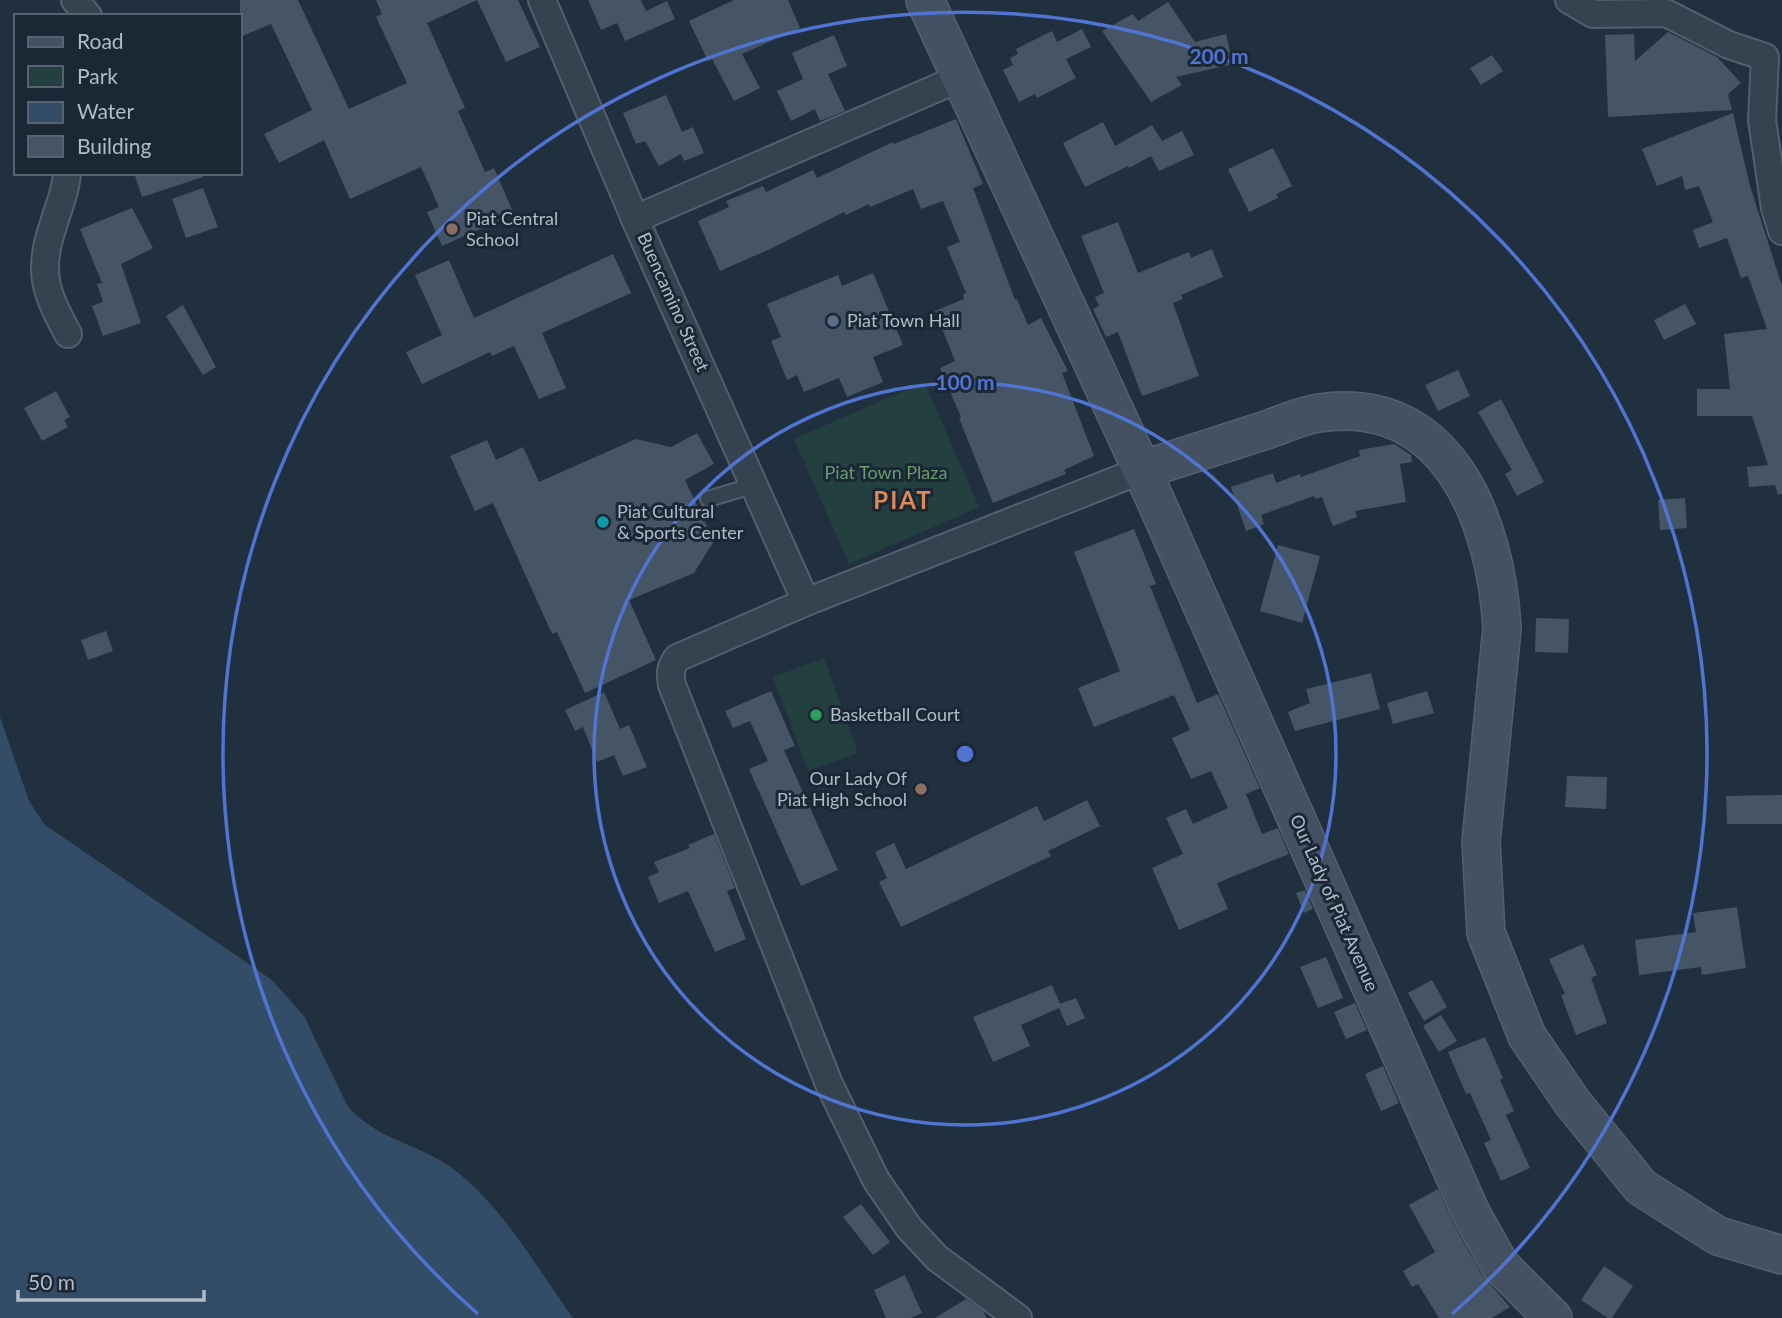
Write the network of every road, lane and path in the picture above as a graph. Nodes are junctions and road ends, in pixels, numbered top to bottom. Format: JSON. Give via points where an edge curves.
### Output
{"nodes":[{"id":1,"x":75,"y":0,"type":"edge"},
{"id":2,"x":542,"y":0,"type":"edge"},
{"id":3,"x":925,"y":0,"type":"edge"},
{"id":4,"x":1569,"y":0,"type":"edge"},
{"id":5,"x":86,"y":14,"type":"edge"},
{"id":6,"x":1774,"y":54,"type":"edge"},
{"id":7,"x":960,"y":78,"type":"junction"},
{"id":8,"x":67,"y":175,"type":"edge"},
{"id":9,"x":635,"y":219,"type":"junction"},
{"id":10,"x":1782,"y":231,"type":"edge"},
{"id":11,"x":68,"y":334,"type":"dead end"},
{"id":12,"x":1142,"y":470,"type":"junction"},
{"id":13,"x":755,"y":485,"type":"junction"},
{"id":14,"x":708,"y":499,"type":"dead end"},
{"id":15,"x":806,"y":602,"type":"junction"},
{"id":16,"x":1782,"y":1255,"type":"edge"},
{"id":17,"x":1018,"y":1318,"type":"edge"},
{"id":18,"x":1553,"y":1318,"type":"edge"}],
"edges":[{"from":1,"to":5,"type":"street"},
{"from":2,"to":9,"type":"street","name":"Buencamino Street"},
{"from":3,"to":7,"type":"street","name":"Our Lady of Piat Avenue"},
{"from":4,"to":6,"type":"street","via":[[1593,14],[1666,13],[1729,45]]},
{"from":6,"to":10,"type":"street","via":[[1762,120],[1774,208]]},
{"from":7,"to":9,"type":"street"},
{"from":7,"to":12,"type":"street","name":"Our Lady of Piat Avenue"},
{"from":8,"to":11,"type":"street","via":[[45,255],[50,301]]},
{"from":9,"to":13,"type":"street","name":"Buencamino Street"},
{"from":12,"to":15,"type":"street"},
{"from":12,"to":16,"type":"street","via":[[1317,413],[1386,415],[1435,446],[1474,503],[1500,597],[1502,628],[1481,842],[1486,933],[1527,1036],[1572,1102],[1641,1187],[1718,1236]]},
{"from":12,"to":18,"type":"street","name":"Our Lady of Piat Avenue","via":[[1471,1213],[1500,1265]]},
{"from":13,"to":14,"type":"lane"},
{"from":13,"to":15,"type":"street","name":"Buencamino Street"},
{"from":15,"to":17,"type":"street","via":[[677,658],[670,673],[672,685],[829,1084],[876,1180],[909,1228],[937,1258]]}]}
